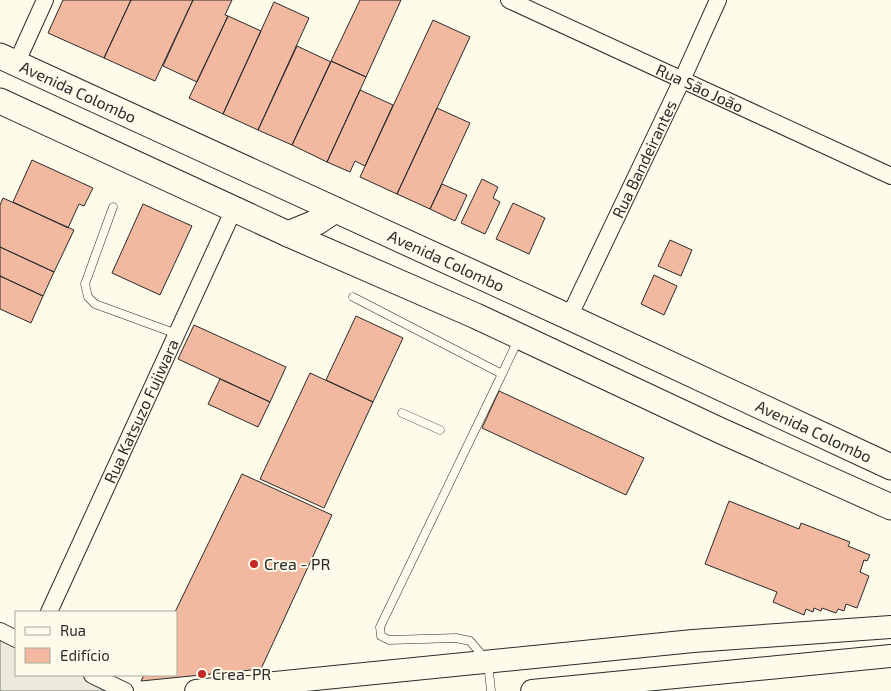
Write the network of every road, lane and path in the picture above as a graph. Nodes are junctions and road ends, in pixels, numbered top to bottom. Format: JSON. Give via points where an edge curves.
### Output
{"nodes":[{"id":1,"x":46,"y":0,"type":"edge"},
{"id":2,"x":509,"y":0,"type":"edge"},
{"id":3,"x":718,"y":0,"type":"edge"},
{"id":4,"x":8,"y":60,"type":"edge"},
{"id":5,"x":682,"y":80,"type":"junction"},
{"id":6,"x":2,"y":105,"type":"edge"},
{"id":7,"x":891,"y":176,"type":"edge"},
{"id":8,"x":113,"y":207,"type":"dead end"},
{"id":9,"x":234,"y":209,"type":"junction"},
{"id":10,"x":335,"y":210,"type":"junction"},
{"id":11,"x":288,"y":234,"type":"junction"},
{"id":12,"x":353,"y":297,"type":"dead end"},
{"id":13,"x":569,"y":317,"type":"junction"},
{"id":14,"x":177,"y":334,"type":"junction"},
{"id":15,"x":520,"y":337,"type":"junction"},
{"id":16,"x":502,"y":374,"type":"junction"},
{"id":17,"x":402,"y":413,"type":"dead end"},
{"id":18,"x":440,"y":430,"type":"dead end"},
{"id":19,"x":890,"y":465,"type":"edge"},
{"id":20,"x":822,"y":476,"type":"junction"},
{"id":21,"x":891,"y":507,"type":"edge"},
{"id":22,"x":49,"y":611,"type":"edge"},
{"id":23,"x":891,"y":627,"type":"edge"},
{"id":24,"x":0,"y":631,"type":"edge"},
{"id":25,"x":15,"y":638,"type":"edge"},
{"id":26,"x":668,"y":644,"type":"junction"},
{"id":27,"x":891,"y":656,"type":"edge"},
{"id":28,"x":488,"y":662,"type":"junction"},
{"id":29,"x":94,"y":676,"type":"edge"},
{"id":30,"x":671,"y":678,"type":"junction"},
{"id":31,"x":125,"y":691,"type":"edge"},
{"id":32,"x":196,"y":691,"type":"edge"},
{"id":33,"x":490,"y":691,"type":"edge"},
{"id":34,"x":532,"y":691,"type":"edge"}],
"edges":[{"from":1,"to":4,"type":"street"},
{"from":2,"to":5,"type":"street","name":"Rua São João"},
{"from":3,"to":5,"type":"street","name":"Rua Bandeirantes"},
{"from":4,"to":10,"type":"main road","name":"Avenida Colombo"},
{"from":5,"to":7,"type":"street","name":"Rua São João"},
{"from":5,"to":13,"type":"street","name":"Rua Bandeirantes"},
{"from":6,"to":9,"type":"main road"},
{"from":8,"to":14,"type":"lane","via":[[86,284],[88,297],[95,304]]},
{"from":9,"to":11,"type":"main road"},
{"from":9,"to":14,"type":"street","name":"Rua Katsuzo Fujiwara"},
{"from":10,"to":11,"type":"main road","via":[[318,222]]},
{"from":10,"to":13,"type":"main road","name":"Avenida Colombo"},
{"from":11,"to":15,"type":"main road"},
{"from":12,"to":16,"type":"lane"},
{"from":13,"to":19,"type":"main road","name":"Avenida Colombo"},
{"from":14,"to":22,"type":"street","name":"Rua Katsuzo Fujiwara"},
{"from":15,"to":16,"type":"lane"},
{"from":15,"to":20,"type":"main road"},
{"from":16,"to":28,"type":"lane","via":[[380,627],[381,636],[389,640],[456,638],[470,641]]},
{"from":17,"to":18,"type":"lane"},
{"from":19,"to":20,"type":"main road","via":[[862,475]]},
{"from":20,"to":21,"type":"main road"},
{"from":23,"to":26,"type":"main road"},
{"from":24,"to":25,"type":"street"},
{"from":26,"to":28,"type":"main road"},
{"from":26,"to":30,"type":"main road"},
{"from":27,"to":30,"type":"main road"},
{"from":28,"to":32,"type":"main road"},
{"from":28,"to":33,"type":"lane"},
{"from":29,"to":31,"type":"street"},
{"from":30,"to":34,"type":"main road"}]}
